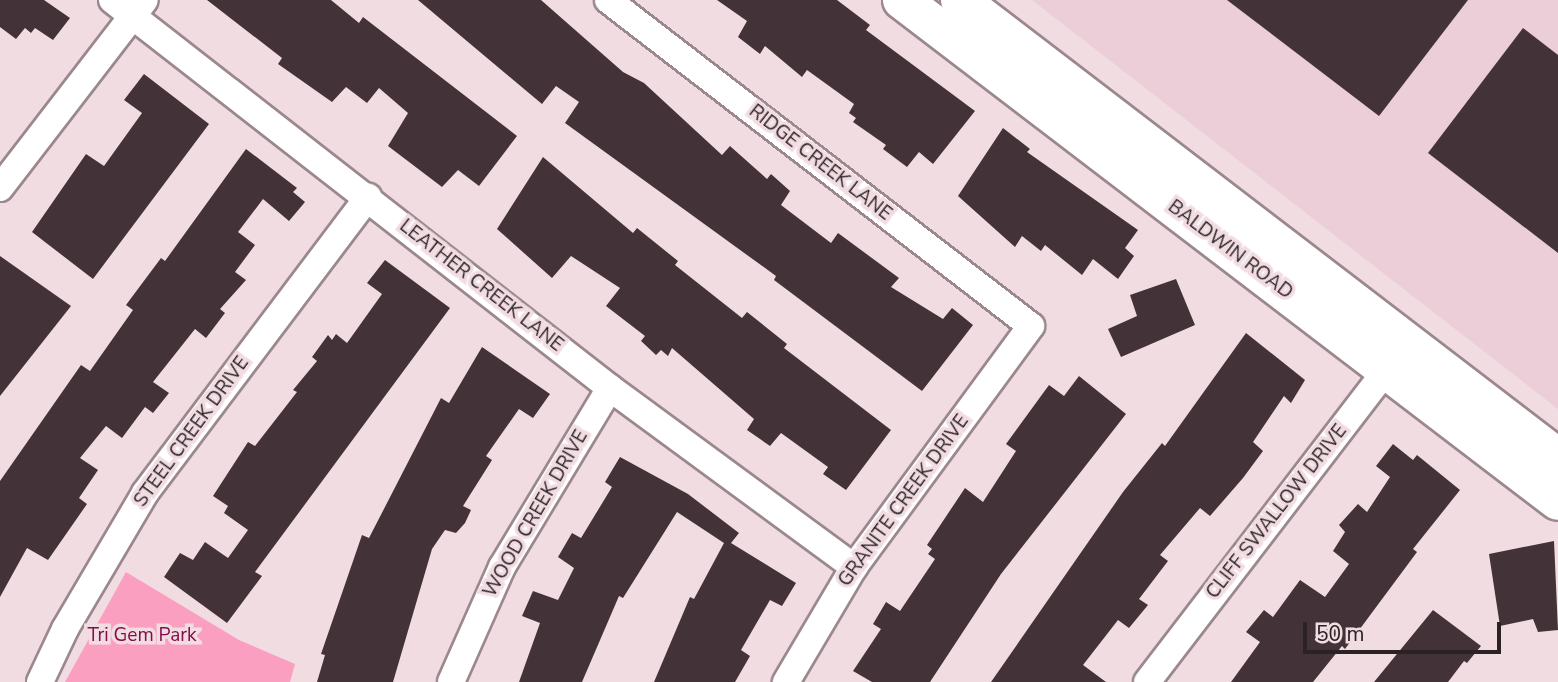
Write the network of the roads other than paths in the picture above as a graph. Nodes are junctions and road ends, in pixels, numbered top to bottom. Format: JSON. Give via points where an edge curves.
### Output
{"nodes":[{"id":1,"x":608,"y":0,"type":"edge"},
{"id":2,"x":902,"y":0,"type":"edge"},
{"id":3,"x":960,"y":0,"type":"edge"},
{"id":4,"x":130,"y":5,"type":"edge"},
{"id":5,"x":0,"y":188,"type":"edge"},
{"id":6,"x":368,"y":197,"type":"junction"},
{"id":7,"x":1031,"y":326,"type":"joint"},
{"id":8,"x":1398,"y":357,"type":"junction"},
{"id":9,"x":610,"y":388,"type":"junction"},
{"id":10,"x":1558,"y":458,"type":"edge"},
{"id":11,"x":1558,"y":501,"type":"edge"},
{"id":12,"x":854,"y":567,"type":"junction"},
{"id":13,"x":40,"y":682,"type":"edge"},
{"id":14,"x":452,"y":682,"type":"edge"},
{"id":15,"x":786,"y":682,"type":"edge"},
{"id":16,"x":1147,"y":682,"type":"edge"}],
"edges":[{"from":1,"to":7,"type":"street","name":"RIDGE CREEK LANE"},
{"from":2,"to":8,"type":"main road","name":"BALDWIN ROAD"},
{"from":3,"to":8,"type":"main road","name":"BALDWIN ROAD"},
{"from":4,"to":5,"type":"street"},
{"from":4,"to":6,"type":"street","name":"LEATHER CREEK LANE"},
{"from":6,"to":9,"type":"street","name":"LEATHER CREEK LANE"},
{"from":6,"to":13,"type":"street","name":"STEEL CREEK DRIVE","via":[[145,493],[65,629]]},
{"from":7,"to":12,"type":"street","name":"GRANITE CREEK DRIVE"},
{"from":8,"to":10,"type":"main road","name":"BALDWIN ROAD"},
{"from":8,"to":11,"type":"main road","name":"BALDWIN ROAD"},
{"from":8,"to":16,"type":"street","name":"CLIFF SWALLOW DRIVE"},
{"from":9,"to":12,"type":"street","name":"LEATHER CREEK LANE"},
{"from":9,"to":14,"type":"street","name":"WOOD CREEK DRIVE","via":[[502,567]]},
{"from":12,"to":15,"type":"street","name":"GRANITE CREEK DRIVE"}]}
